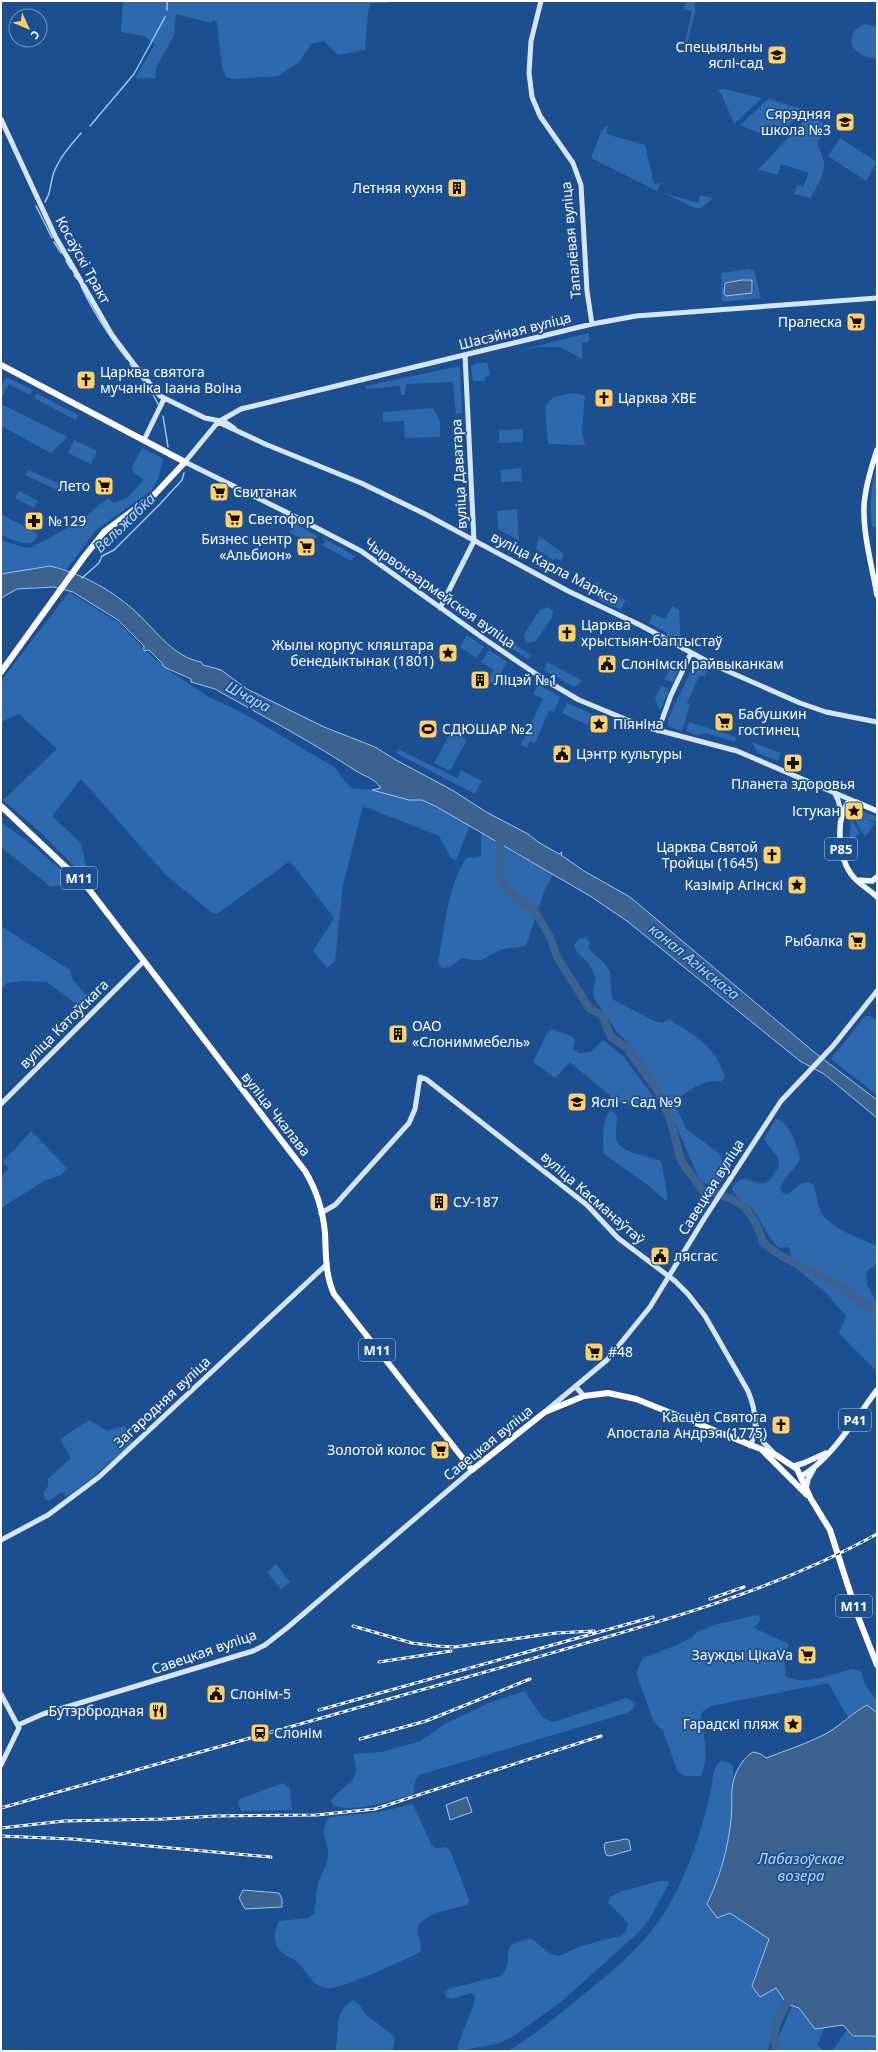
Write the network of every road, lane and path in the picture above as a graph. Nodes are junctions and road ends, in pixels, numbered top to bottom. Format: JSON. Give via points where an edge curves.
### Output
{"nodes":[{"id":1,"x":541,"y":1,"type":"edge"},
{"id":2,"x":1,"y":119,"type":"edge"},
{"id":3,"x":877,"y":298,"type":"edge"},
{"id":4,"x":592,"y":324,"type":"junction"},
{"id":5,"x":465,"y":355,"type":"junction"},
{"id":6,"x":1,"y":365,"type":"edge"},
{"id":7,"x":164,"y":399,"type":"junction"},
{"id":8,"x":218,"y":422,"type":"junction"},
{"id":9,"x":144,"y":440,"type":"junction"},
{"id":10,"x":877,"y":450,"type":"edge"},
{"id":11,"x":185,"y":462,"type":"junction"},
{"id":12,"x":474,"y":541,"type":"junction"},
{"id":13,"x":877,"y":595,"type":"edge"},
{"id":14,"x":440,"y":608,"type":"junction"},
{"id":15,"x":691,"y":653,"type":"junction"},
{"id":16,"x":1,"y":672,"type":"edge"},
{"id":17,"x":877,"y":722,"type":"edge"},
{"id":18,"x":658,"y":731,"type":"junction"},
{"id":19,"x":834,"y":792,"type":"junction"},
{"id":20,"x":856,"y":802,"type":"junction"},
{"id":21,"x":1,"y":806,"type":"edge"},
{"id":22,"x":877,"y":811,"type":"edge"},
{"id":23,"x":842,"y":815,"type":"junction"},
{"id":24,"x":877,"y":877,"type":"edge"},
{"id":25,"x":855,"y":879,"type":"junction"},
{"id":26,"x":877,"y":897,"type":"edge"},
{"id":27,"x":144,"y":961,"type":"junction"},
{"id":28,"x":877,"y":991,"type":"edge"},
{"id":29,"x":1,"y":1104,"type":"edge"},
{"id":30,"x":321,"y":1212,"type":"junction"},
{"id":31,"x":327,"y":1264,"type":"junction"},
{"id":32,"x":670,"y":1277,"type":"junction"},
{"id":33,"x":576,"y":1387,"type":"junction"},
{"id":34,"x":877,"y":1390,"type":"edge"},
{"id":35,"x":584,"y":1396,"type":"junction"},
{"id":36,"x":545,"y":1412,"type":"junction"},
{"id":37,"x":756,"y":1422,"type":"junction"},
{"id":38,"x":750,"y":1446,"type":"junction"},
{"id":39,"x":762,"y":1450,"type":"junction"},
{"id":40,"x":831,"y":1450,"type":"junction"},
{"id":41,"x":776,"y":1455,"type":"junction"},
{"id":42,"x":794,"y":1466,"type":"junction"},
{"id":43,"x":817,"y":1466,"type":"junction"},
{"id":44,"x":472,"y":1470,"type":"junction"},
{"id":45,"x":787,"y":1476,"type":"junction"},
{"id":46,"x":802,"y":1476,"type":"junction"},
{"id":47,"x":793,"y":1481,"type":"junction"},
{"id":48,"x":806,"y":1488,"type":"junction"},
{"id":49,"x":811,"y":1499,"type":"junction"},
{"id":50,"x":1,"y":1540,"type":"edge"},
{"id":51,"x":877,"y":1665,"type":"edge"},
{"id":52,"x":1,"y":1694,"type":"edge"},
{"id":53,"x":18,"y":1725,"type":"junction"},
{"id":54,"x":1,"y":1765,"type":"edge"}],
"edges":[{"from":1,"to":4,"type":"main road","name":"Тапалёвая вуліца","via":[[531,41],[531,92],[534,106],[573,163],[581,185]]},
{"from":2,"to":7,"type":"main road","name":"Косаўскі Тракт","via":[[55,236],[112,335],[154,391]]},
{"from":3,"to":4,"type":"main road","name":"Шасэйная вуліца","via":[[632,316]]},
{"from":4,"to":5,"type":"main road","name":"Шасэйная вуліца"},
{"from":5,"to":8,"type":"main road","name":"Шасэйная вуліца","via":[[253,405]]},
{"from":5,"to":12,"type":"main road","name":"вуліца Даватара"},
{"from":6,"to":9,"type":"highway","name":"Чырвонаармейская вуліца"},
{"from":7,"to":8,"type":"main road","name":"Косаўскі Тракт"},
{"from":7,"to":9,"type":"main road"},
{"from":8,"to":11,"type":"main road","name":"Шасэйная вуліца"},
{"from":8,"to":12,"type":"main road","name":"вуліца Карла Маркса","via":[[361,483]]},
{"from":9,"to":11,"type":"highway","name":"Чырвонаармейская вуліца"},
{"from":10,"to":13,"type":"main road","via":[[866,488],[864,506]]},
{"from":11,"to":14,"type":"main road","name":"Чырвонаармейская вуліца","via":[[361,551]]},
{"from":11,"to":16,"type":"highway","via":[[156,494],[104,532]]},
{"from":12,"to":14,"type":"main road","name":"вуліца Даватара"},
{"from":12,"to":15,"type":"main road","name":"вуліца Карла Маркса"},
{"from":14,"to":18,"type":"main road","name":"Чырвонаармейская вуліца","via":[[565,692],[614,715]]},
{"from":15,"to":17,"type":"main road","name":"вуліца Карла Маркса","via":[[725,671],[800,703],[826,712]]},
{"from":15,"to":18,"type":"main road","via":[[671,695]]},
{"from":18,"to":19,"type":"main road","name":"Чырвонаармейская вуліца","via":[[737,751]]},
{"from":19,"to":20,"type":"main road","name":"Чырвонаармейская вуліца"},
{"from":19,"to":23,"type":"main road"},
{"from":20,"to":22,"type":"main road","name":"Чырвонаармейская вуліца"},
{"from":20,"to":23,"type":"main road","via":[[848,803]]},
{"from":21,"to":27,"type":"highway","name":"вуліца Чкалава","number":"М11","via":[[88,888]]},
{"from":23,"to":25,"type":"main road","number":"Р85","via":[[843,857],[846,867]]},
{"from":24,"to":25,"type":"main road","number":"Р85","via":[[866,882]]},
{"from":25,"to":26,"type":"main road","number":"Р85"},
{"from":27,"to":29,"type":"main road","name":"вуліца Катоўскага"},
{"from":27,"to":30,"type":"highway","name":"вуліца Чкалава","number":"М11","via":[[305,1171],[316,1193]]},
{"from":28,"to":32,"type":"main road","name":"Савецкая вуліца","via":[[833,1046],[781,1101],[704,1219]]},
{"from":30,"to":31,"type":"highway","name":"вуліца Чкалава","number":"М11"},
{"from":30,"to":32,"type":"main road","name":"вуліца Касманаўтаў","via":[[335,1205],[409,1123],[415,1109],[420,1077],[429,1080],[552,1176],[587,1205],[618,1238]]},
{"from":31,"to":44,"type":"highway","name":"вуліца Чкалава","number":"М11","via":[[328,1279],[334,1294]]},
{"from":31,"to":50,"type":"main road","name":"Загародняя вуліца","via":[[98,1477],[48,1515]]},
{"from":32,"to":33,"type":"main road","name":"Савецкая вуліца","via":[[626,1338],[607,1360]]},
{"from":32,"to":37,"type":"main road","name":"вуліца Касманаўтаў","via":[[688,1294],[705,1316],[748,1390]]},
{"from":33,"to":35,"type":"main road"},
{"from":33,"to":36,"type":"main road","name":"Савецкая вуліца"},
{"from":34,"to":40,"type":"main road","number":"Р41"},
{"from":35,"to":36,"type":"highway","number":"М11"},
{"from":35,"to":38,"type":"highway","number":"М11","via":[[608,1393],[628,1396]]},
{"from":36,"to":44,"type":"highway","name":"Савецкая вуліца","number":"М11"},
{"from":37,"to":38,"type":"main road","name":"вуліца Касманаўтаў","via":[[755,1436]]},
{"from":37,"to":41,"type":"main road","via":[[760,1438]]},
{"from":38,"to":39,"type":"highway","number":"М11"},
{"from":39,"to":41,"type":"highway","number":"М11"},
{"from":39,"to":45,"type":"highway","number":"М11"},
{"from":40,"to":42,"type":"main road","number":"Р41","via":[[818,1458]]},
{"from":40,"to":43,"type":"main road","number":"Р41"},
{"from":41,"to":42,"type":"highway","number":"М11"},
{"from":42,"to":45,"type":"highway","via":[[788,1469]]},
{"from":42,"to":46,"type":"highway","number":"М11"},
{"from":43,"to":46,"type":"main road","number":"Р41"},
{"from":43,"to":48,"type":"main road","number":"Р41","via":[[808,1479]]},
{"from":44,"to":53,"type":"main road","name":"Савецкая вуліца","via":[[258,1650],[43,1714]]},
{"from":45,"to":47,"type":"highway","number":"М11"},
{"from":46,"to":47,"type":"highway"},
{"from":46,"to":48,"type":"highway","number":"М11"},
{"from":47,"to":49,"type":"highway","number":"М11"},
{"from":48,"to":49,"type":"highway","number":"М11"},
{"from":49,"to":51,"type":"highway","number":"М11","via":[[830,1530],[857,1614]]},
{"from":52,"to":53,"type":"main road"},
{"from":53,"to":54,"type":"main road","via":[[18,1732]]}]}
